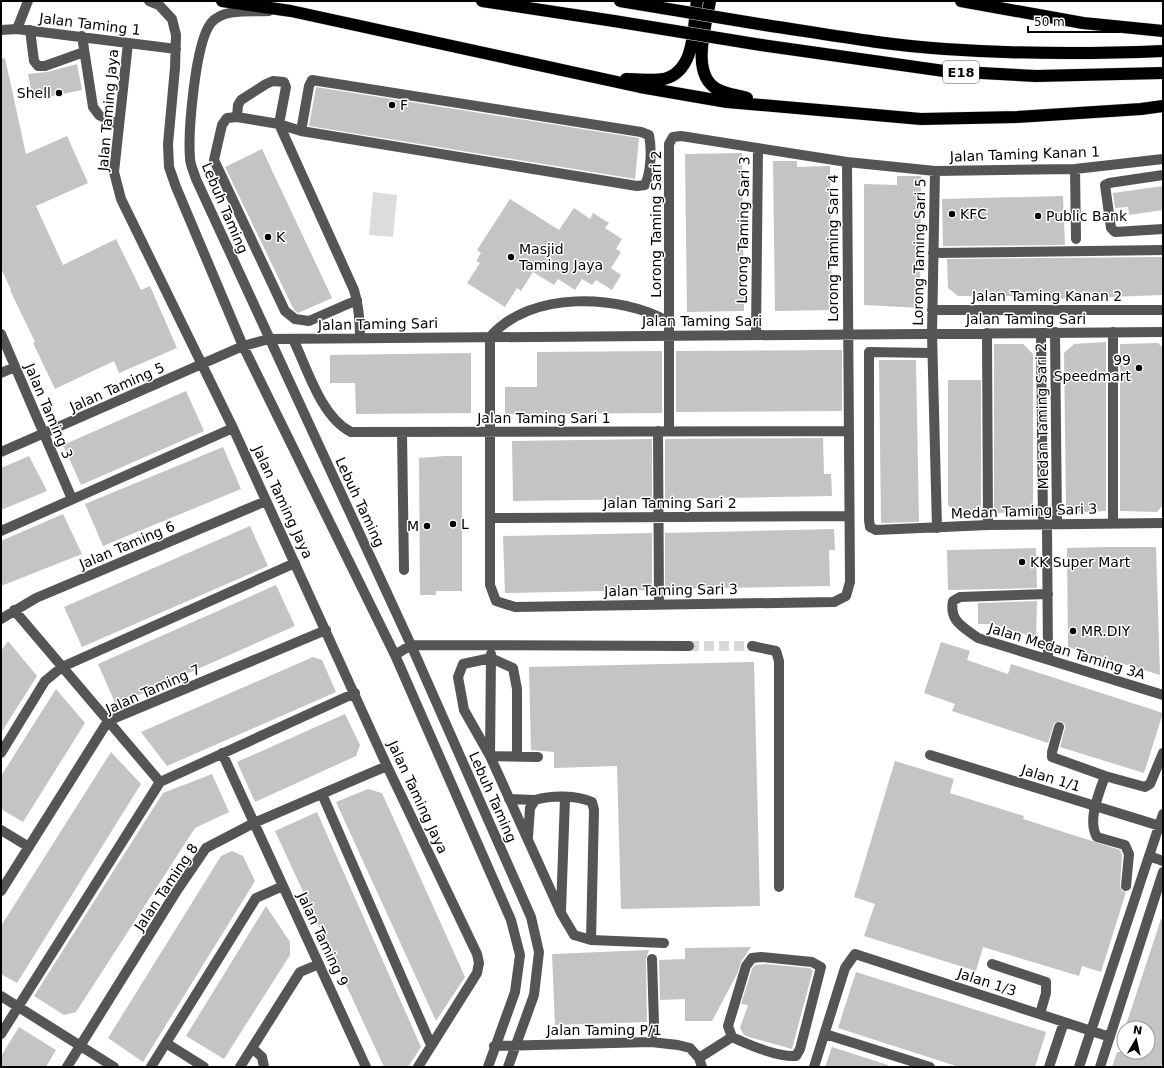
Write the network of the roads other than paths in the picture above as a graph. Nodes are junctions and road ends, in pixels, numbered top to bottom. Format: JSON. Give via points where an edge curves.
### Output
{"nodes":[{"id":1,"x":28,"y":1,"type":"edge"},
{"id":2,"x":149,"y":1,"type":"edge"},
{"id":3,"x":222,"y":1,"type":"edge"},
{"id":4,"x":482,"y":1,"type":"edge"},
{"id":5,"x":620,"y":1,"type":"edge"},
{"id":6,"x":697,"y":1,"type":"edge"},
{"id":7,"x":710,"y":1,"type":"edge"},
{"id":8,"x":961,"y":1,"type":"edge"},
{"id":9,"x":290,"y":11,"type":"junction"},
{"id":10,"x":17,"y":29,"type":"junction"},
{"id":11,"x":1,"y":30,"type":"edge"},
{"id":12,"x":30,"y":30,"type":"junction"},
{"id":13,"x":1163,"y":31,"type":"edge"},
{"id":14,"x":82,"y":36,"type":"junction"},
{"id":15,"x":128,"y":43,"type":"junction"},
{"id":16,"x":176,"y":49,"type":"junction"},
{"id":17,"x":1163,"y":51,"type":"edge"},
{"id":18,"x":84,"y":52,"type":"junction"},
{"id":19,"x":1163,"y":73,"type":"edge"},
{"id":20,"x":606,"y":79,"type":"junction"},
{"id":21,"x":1163,"y":106,"type":"edge"},
{"id":22,"x":793,"y":109,"type":"junction"},
{"id":23,"x":1141,"y":109,"type":"junction"},
{"id":24,"x":1163,"y":109,"type":"edge"},
{"id":25,"x":236,"y":117,"type":"junction"},
{"id":26,"x":279,"y":124,"type":"junction"},
{"id":27,"x":119,"y":125,"type":"junction"},
{"id":28,"x":301,"y":131,"type":"junction"},
{"id":29,"x":673,"y":138,"type":"joint"},
{"id":30,"x":758,"y":148,"type":"junction"},
{"id":31,"x":1163,"y":159,"type":"edge"},
{"id":32,"x":847,"y":162,"type":"junction"},
{"id":33,"x":1075,"y":169,"type":"junction"},
{"id":34,"x":935,"y":171,"type":"junction"},
{"id":35,"x":1163,"y":175,"type":"edge"},
{"id":36,"x":1163,"y":229,"type":"edge"},
{"id":37,"x":1076,"y":239,"type":"dead end"},
{"id":38,"x":1163,"y":250,"type":"edge"},
{"id":39,"x":933,"y":253,"type":"junction"},
{"id":40,"x":357,"y":300,"type":"junction"},
{"id":41,"x":932,"y":310,"type":"junction"},
{"id":42,"x":1163,"y":310,"type":"edge"},
{"id":43,"x":670,"y":322,"type":"junction"},
{"id":44,"x":1055,"y":332,"type":"junction"},
{"id":45,"x":1113,"y":332,"type":"junction"},
{"id":46,"x":1163,"y":332,"type":"edge"},
{"id":47,"x":932,"y":333,"type":"junction"},
{"id":48,"x":987,"y":333,"type":"junction"},
{"id":49,"x":1041,"y":333,"type":"junction"},
{"id":50,"x":1,"y":334,"type":"edge"},
{"id":51,"x":848,"y":334,"type":"junction"},
{"id":52,"x":756,"y":335,"type":"junction"},
{"id":53,"x":670,"y":336,"type":"junction"},
{"id":54,"x":490,"y":337,"type":"junction"},
{"id":55,"x":360,"y":338,"type":"junction"},
{"id":56,"x":269,"y":339,"type":"junction"},
{"id":57,"x":293,"y":339,"type":"junction"},
{"id":58,"x":243,"y":346,"type":"junction"},
{"id":59,"x":932,"y":353,"type":"junction"},
{"id":60,"x":202,"y":365,"type":"junction"},
{"id":61,"x":15,"y":367,"type":"junction"},
{"id":62,"x":1,"y":373,"type":"edge"},
{"id":63,"x":233,"y":428,"type":"junction"},
{"id":64,"x":658,"y":431,"type":"junction"},
{"id":65,"x":669,"y":431,"type":"junction"},
{"id":66,"x":848,"y":431,"type":"junction"},
{"id":67,"x":490,"y":432,"type":"junction"},
{"id":68,"x":402,"y":433,"type":"junction"},
{"id":69,"x":44,"y":434,"type":"junction"},
{"id":70,"x":1,"y":452,"type":"edge"},
{"id":71,"x":72,"y":499,"type":"junction"},
{"id":72,"x":266,"y":501,"type":"junction"},
{"id":73,"x":849,"y":516,"type":"junction"},
{"id":74,"x":658,"y":517,"type":"junction"},
{"id":75,"x":491,"y":518,"type":"junction"},
{"id":76,"x":1113,"y":523,"type":"junction"},
{"id":77,"x":1163,"y":523,"type":"edge"},
{"id":78,"x":1049,"y":524,"type":"junction"},
{"id":79,"x":988,"y":525,"type":"junction"},
{"id":80,"x":937,"y":528,"type":"junction"},
{"id":81,"x":1,"y":531,"type":"edge"},
{"id":82,"x":295,"y":564,"type":"junction"},
{"id":83,"x":404,"y":570,"type":"dead end"},
{"id":84,"x":1048,"y":594,"type":"junction"},
{"id":85,"x":846,"y":596,"type":"joint"},
{"id":86,"x":659,"y":604,"type":"junction"},
{"id":87,"x":14,"y":610,"type":"junction"},
{"id":88,"x":1,"y":619,"type":"edge"},
{"id":89,"x":326,"y":630,"type":"junction"},
{"id":90,"x":411,"y":645,"type":"junction"},
{"id":91,"x":491,"y":646,"type":"junction"},
{"id":92,"x":689,"y":646,"type":"tunnel mouth"},
{"id":93,"x":752,"y":646,"type":"tunnel mouth"},
{"id":94,"x":395,"y":655,"type":"junction"},
{"id":95,"x":491,"y":658,"type":"junction"},
{"id":96,"x":1048,"y":659,"type":"junction"},
{"id":97,"x":62,"y":667,"type":"junction"},
{"id":98,"x":355,"y":693,"type":"junction"},
{"id":99,"x":1163,"y":695,"type":"edge"},
{"id":100,"x":108,"y":721,"type":"junction"},
{"id":101,"x":1059,"y":727,"type":"dead end"},
{"id":102,"x":1,"y":753,"type":"edge"},
{"id":103,"x":222,"y":753,"type":"junction"},
{"id":104,"x":1163,"y":753,"type":"edge"},
{"id":105,"x":930,"y":755,"type":"dead end"},
{"id":106,"x":490,"y":756,"type":"junction"},
{"id":107,"x":517,"y":756,"type":"junction"},
{"id":108,"x":538,"y":757,"type":"dead end"},
{"id":109,"x":387,"y":766,"type":"junction"},
{"id":110,"x":1105,"y":776,"type":"junction"},
{"id":111,"x":160,"y":782,"type":"junction"},
{"id":112,"x":322,"y":794,"type":"junction"},
{"id":113,"x":510,"y":798,"type":"junction"},
{"id":114,"x":565,"y":798,"type":"junction"},
{"id":115,"x":535,"y":800,"type":"junction"},
{"id":116,"x":1096,"y":806,"type":"junction"},
{"id":117,"x":1163,"y":814,"type":"edge"},
{"id":118,"x":254,"y":823,"type":"junction"},
{"id":119,"x":1161,"y":827,"type":"edge"},
{"id":120,"x":1,"y":830,"type":"edge"},
{"id":121,"x":528,"y":839,"type":"junction"},
{"id":122,"x":29,"y":847,"type":"junction"},
{"id":123,"x":1149,"y":856,"type":"junction"},
{"id":124,"x":1163,"y":861,"type":"edge"},
{"id":125,"x":1163,"y":872,"type":"edge"},
{"id":126,"x":1140,"y":882,"type":"junction"},
{"id":127,"x":283,"y":886,"type":"junction"},
{"id":128,"x":1126,"y":886,"type":"dead end"},
{"id":129,"x":780,"y":887,"type":"dead end"},
{"id":130,"x":1160,"y":890,"type":"edge"},
{"id":131,"x":1,"y":891,"type":"edge"},
{"id":132,"x":560,"y":914,"type":"junction"},
{"id":133,"x":591,"y":940,"type":"junction"},
{"id":134,"x":664,"y":943,"type":"dead end"},
{"id":135,"x":652,"y":959,"type":"dead end"},
{"id":136,"x":319,"y":964,"type":"junction"},
{"id":137,"x":992,"y":964,"type":"dead end"},
{"id":138,"x":1,"y":996,"type":"edge"},
{"id":139,"x":18,"y":1007,"type":"junction"},
{"id":140,"x":1040,"y":1014,"type":"junction"},
{"id":141,"x":1064,"y":1022,"type":"junction"},
{"id":142,"x":1091,"y":1031,"type":"junction"},
{"id":143,"x":1,"y":1034,"type":"edge"},
{"id":144,"x":825,"y":1034,"type":"junction"},
{"id":145,"x":732,"y":1037,"type":"junction"},
{"id":146,"x":1110,"y":1037,"type":"junction"},
{"id":147,"x":166,"y":1042,"type":"junction"},
{"id":148,"x":651,"y":1042,"type":"junction"},
{"id":149,"x":431,"y":1045,"type":"junction"},
{"id":150,"x":515,"y":1045,"type":"junction"},
{"id":151,"x":80,"y":1046,"type":"junction"},
{"id":152,"x":494,"y":1046,"type":"junction"},
{"id":153,"x":252,"y":1048,"type":"junction"},
{"id":154,"x":700,"y":1062,"type":"edge"},
{"id":155,"x":67,"y":1067,"type":"edge"},
{"id":156,"x":114,"y":1067,"type":"edge"},
{"id":157,"x":151,"y":1067,"type":"edge"},
{"id":158,"x":204,"y":1067,"type":"edge"},
{"id":159,"x":240,"y":1067,"type":"edge"},
{"id":160,"x":264,"y":1067,"type":"edge"},
{"id":161,"x":366,"y":1067,"type":"edge"},
{"id":162,"x":418,"y":1067,"type":"edge"},
{"id":163,"x":488,"y":1067,"type":"edge"},
{"id":164,"x":508,"y":1067,"type":"edge"},
{"id":165,"x":814,"y":1067,"type":"edge"},
{"id":166,"x":930,"y":1067,"type":"edge"},
{"id":167,"x":1049,"y":1067,"type":"edge"},
{"id":168,"x":1080,"y":1067,"type":"edge"},
{"id":169,"x":1100,"y":1067,"type":"edge"}],
"edges":[{"from":1,"to":10,"type":"street"},
{"from":2,"to":16,"type":"street","via":[[159,5],[172,19]]},
{"from":3,"to":9,"type":"highway"},
{"from":4,"to":19,"type":"highway","number":"E18","bridge":true,"via":[[876,63],[944,71],[1036,76]]},
{"from":5,"to":17,"type":"highway","number":"E18","bridge":true,"via":[[765,25],[944,49],[1036,53]]},
{"from":6,"to":20,"type":"highway","via":[[689,58],[678,73],[664,79]]},
{"from":7,"to":22,"type":"highway","via":[[701,60],[704,77],[716,88],[728,93]]},
{"from":8,"to":13,"type":"highway","via":[[1083,22]]},
{"from":9,"to":20,"type":"highway"},
{"from":9,"to":56,"type":"street","name":"Lebuh Taming","via":[[227,13],[211,23],[199,53],[189,144],[190,161],[196,179]]},
{"from":10,"to":11,"type":"street","name":"Jalan Taming 1"},
{"from":10,"to":12,"type":"street","name":"Jalan Taming 1"},
{"from":12,"to":14,"type":"street","name":"Jalan Taming 1"},
{"from":12,"to":18,"type":"street","via":[[34,61],[38,66],[45,66]]},
{"from":14,"to":15,"type":"street","name":"Jalan Taming 1"},
{"from":14,"to":18,"type":"street"},
{"from":15,"to":16,"type":"street","name":"Jalan Taming 1"},
{"from":15,"to":27,"type":"street","name":"Jalan Taming Jaya"},
{"from":16,"to":58,"type":"street","via":[[168,144],[169,167]]},
{"from":18,"to":27,"type":"street","via":[[92,108],[99,115]]},
{"from":20,"to":22,"type":"highway","via":[[727,102]]},
{"from":21,"to":23,"type":"highway"},
{"from":22,"to":23,"type":"highway","via":[[921,119],[1017,117]]},
{"from":23,"to":24,"type":"street"},
{"from":25,"to":26,"type":"street"},
{"from":25,"to":26,"type":"street","via":[[241,100],[273,81],[284,82],[286,87]]},
{"from":25,"to":40,"type":"street","via":[[227,118],[222,124],[214,160],[285,311],[295,319],[309,321]]},
{"from":26,"to":28,"type":"street"},
{"from":26,"to":40,"type":"street"},
{"from":27,"to":60,"type":"street","name":"Jalan Taming Jaya","via":[[114,172],[121,199]]},
{"from":28,"to":28,"type":"street","via":[[308,86],[312,80],[641,132],[650,135],[648,179],[645,185],[637,186]]},
{"from":29,"to":30,"type":"street","name":"Jalan Taming Kanan 1","via":[[681,136]]},
{"from":29,"to":43,"type":"street","name":"Lorong Taming Sari 2","via":[[669,144]]},
{"from":30,"to":32,"type":"street","name":"Jalan Taming Kanan 1"},
{"from":30,"to":52,"type":"street","name":"Lorong Taming Sari 3"},
{"from":31,"to":33,"type":"street","name":"Jalan Taming Kanan 1"},
{"from":32,"to":34,"type":"street","name":"Jalan Taming Kanan 1"},
{"from":32,"to":51,"type":"street","name":"Lorong Taming Sari 4"},
{"from":33,"to":34,"type":"street","name":"Jalan Taming Kanan 1"},
{"from":33,"to":37,"type":"street"},
{"from":34,"to":39,"type":"street","name":"Lorong Taming Sari 5"},
{"from":35,"to":36,"type":"street","via":[[1105,185],[1111,228],[1115,232]]},
{"from":38,"to":39,"type":"street"},
{"from":39,"to":41,"type":"street","name":"Lorong Taming Sari 5"},
{"from":40,"to":55,"type":"street"},
{"from":41,"to":42,"type":"street","name":"Jalan Taming Kanan 2"},
{"from":41,"to":47,"type":"street","name":"Lorong Taming Sari 5"},
{"from":43,"to":53,"type":"street","name":"Lorong Taming Sari 2"},
{"from":43,"to":54,"type":"street","via":[[630,306],[594,302],[557,303],[517,315],[498,327]]},
{"from":44,"to":45,"type":"street","name":"Jalan Taming Sari"},
{"from":44,"to":49,"type":"street","name":"Jalan Taming Sari"},
{"from":44,"to":78,"type":"street","name":"Medan Taming Sari 2"},
{"from":45,"to":46,"type":"street","name":"Jalan Taming Sari"},
{"from":45,"to":76,"type":"street"},
{"from":47,"to":48,"type":"street","name":"Jalan Taming Sari"},
{"from":47,"to":51,"type":"street","name":"Jalan Taming Sari"},
{"from":47,"to":59,"type":"street","name":"Medan Taming Sari 3"},
{"from":48,"to":49,"type":"street","name":"Jalan Taming Sari"},
{"from":48,"to":79,"type":"street"},
{"from":49,"to":78,"type":"street","name":"Medan Taming Sari 2"},
{"from":50,"to":61,"type":"street","name":"Jalan Taming 3"},
{"from":51,"to":52,"type":"street","name":"Jalan Taming Sari"},
{"from":51,"to":66,"type":"street","name":"Lorong Taming Sari 4"},
{"from":52,"to":53,"type":"street","name":"Jalan Taming Sari"},
{"from":53,"to":54,"type":"street","name":"Jalan Taming Sari"},
{"from":53,"to":65,"type":"street","name":"Lorong Taming Sari 2"},
{"from":54,"to":55,"type":"street","name":"Jalan Taming Sari"},
{"from":54,"to":67,"type":"street"},
{"from":55,"to":57,"type":"street","name":"Jalan Taming Sari"},
{"from":56,"to":57,"type":"street","name":"Jalan Taming Sari"},
{"from":56,"to":58,"type":"street","name":"Jalan Taming Sari"},
{"from":56,"to":90,"type":"street","name":"Lebuh Taming"},
{"from":57,"to":68,"type":"street","name":"Jalan Taming Sari 1","via":[[325,408],[342,427],[351,432]]},
{"from":58,"to":60,"type":"street","name":"Jalan Taming 5"},
{"from":58,"to":94,"type":"street"},
{"from":59,"to":80,"type":"street","name":"Medan Taming Sari 3"},
{"from":59,"to":80,"type":"street","via":[[869,352],[869,520],[870,527],[876,530]]},
{"from":60,"to":63,"type":"street","name":"Jalan Taming Jaya"},
{"from":60,"to":69,"type":"street","name":"Jalan Taming 5"},
{"from":61,"to":62,"type":"street"},
{"from":61,"to":69,"type":"street","name":"Jalan Taming 3"},
{"from":63,"to":71,"type":"street"},
{"from":63,"to":72,"type":"street","name":"Jalan Taming Jaya"},
{"from":64,"to":65,"type":"street","name":"Jalan Taming Sari 1"},
{"from":64,"to":67,"type":"street","name":"Jalan Taming Sari 1"},
{"from":64,"to":74,"type":"street"},
{"from":65,"to":66,"type":"street","name":"Jalan Taming Sari 1"},
{"from":66,"to":73,"type":"street","name":"Lorong Taming Sari 4"},
{"from":67,"to":68,"type":"street","name":"Jalan Taming Sari 1"},
{"from":67,"to":75,"type":"street"},
{"from":68,"to":83,"type":"street"},
{"from":69,"to":70,"type":"street","name":"Jalan Taming 5"},
{"from":69,"to":71,"type":"street","name":"Jalan Taming 3"},
{"from":71,"to":81,"type":"street"},
{"from":72,"to":82,"type":"street","name":"Jalan Taming Jaya"},
{"from":72,"to":87,"type":"street","name":"Jalan Taming 6","via":[[36,598]]},
{"from":73,"to":74,"type":"street","name":"Jalan Taming Sari 2"},
{"from":73,"to":85,"type":"street","name":"Lorong Taming Sari 4","via":[[850,582]]},
{"from":74,"to":75,"type":"street","name":"Jalan Taming Sari 2"},
{"from":74,"to":86,"type":"street"},
{"from":75,"to":86,"type":"street","name":"Jalan Taming Sari 3","via":[[490,584],[496,601],[515,607]]},
{"from":76,"to":77,"type":"street","name":"Medan Taming Sari 3"},
{"from":76,"to":78,"type":"street","name":"Medan Taming Sari 3"},
{"from":78,"to":79,"type":"street","name":"Medan Taming Sari 3"},
{"from":78,"to":84,"type":"street"},
{"from":79,"to":80,"type":"street","name":"Medan Taming Sari 3"},
{"from":82,"to":89,"type":"street","name":"Jalan Taming Jaya"},
{"from":82,"to":97,"type":"street"},
{"from":84,"to":96,"type":"street"},
{"from":84,"to":96,"type":"street","name":"Jalan Medan Taming 3A","via":[[960,597],[953,600],[951,610],[962,627],[978,638]]},
{"from":85,"to":86,"type":"street","name":"Jalan Taming Sari 3","via":[[834,602]]},
{"from":87,"to":88,"type":"street","name":"Jalan Taming 6"},
{"from":87,"to":97,"type":"street"},
{"from":89,"to":98,"type":"street","name":"Jalan Taming Jaya"},
{"from":89,"to":100,"type":"street","name":"Jalan Taming 7"},
{"from":90,"to":91,"type":"street"},
{"from":90,"to":94,"type":"street"},
{"from":90,"to":150,"type":"street","name":"Lebuh Taming","via":[[531,917],[539,952],[534,995]]},
{"from":91,"to":92,"type":"street"},
{"from":91,"to":95,"type":"street"},
{"from":93,"to":129,"type":"street","via":[[776,652],[779,661]]},
{"from":94,"to":152,"type":"street","via":[[511,920],[520,955],[515,992]]},
{"from":95,"to":106,"type":"street"},
{"from":95,"to":106,"type":"street","via":[[463,664],[458,677],[464,710]]},
{"from":95,"to":107,"type":"street","via":[[513,668],[517,689]]},
{"from":96,"to":99,"type":"street","name":"Jalan Medan Taming 3A"},
{"from":97,"to":100,"type":"street"},
{"from":97,"to":102,"type":"street","via":[[45,681]]},
{"from":98,"to":103,"type":"street"},
{"from":98,"to":109,"type":"street","name":"Jalan Taming Jaya"},
{"from":100,"to":111,"type":"street"},
{"from":100,"to":122,"type":"street","name":"Jalan Taming 7"},
{"from":101,"to":110,"type":"street","via":[[1052,757]]},
{"from":103,"to":111,"type":"street"},
{"from":103,"to":118,"type":"street","name":"Jalan Taming 9"},
{"from":104,"to":110,"type":"street","via":[[1150,784],[1145,787]]},
{"from":105,"to":116,"type":"street","name":"Jalan 1/1"},
{"from":106,"to":107,"type":"street"},
{"from":106,"to":113,"type":"street"},
{"from":107,"to":108,"type":"street"},
{"from":109,"to":112,"type":"street","name":"Jalan Taming 8"},
{"from":109,"to":149,"type":"street","name":"Jalan Taming Jaya","via":[[479,963],[477,973]]},
{"from":110,"to":116,"type":"street"},
{"from":111,"to":139,"type":"street"},
{"from":112,"to":118,"type":"street","name":"Jalan Taming 8"},
{"from":112,"to":149,"type":"street"},
{"from":113,"to":115,"type":"street"},
{"from":113,"to":121,"type":"street"},
{"from":114,"to":115,"type":"street"},
{"from":114,"to":132,"type":"street"},
{"from":114,"to":133,"type":"street","via":[[583,798],[592,802],[594,810]]},
{"from":115,"to":121,"type":"street","via":[[530,808]]},
{"from":116,"to":119,"type":"street","name":"Jalan 1/1"},
{"from":116,"to":128,"type":"street","via":[[1093,831],[1097,837],[1125,845],[1129,854]]},
{"from":117,"to":119,"type":"street"},
{"from":118,"to":127,"type":"street","name":"Jalan Taming 9"},
{"from":118,"to":151,"type":"street","name":"Jalan Taming 8","via":[[206,848]]},
{"from":119,"to":123,"type":"street"},
{"from":120,"to":122,"type":"street"},
{"from":121,"to":132,"type":"street"},
{"from":122,"to":131,"type":"street","name":"Jalan Taming 7"},
{"from":123,"to":124,"type":"street"},
{"from":123,"to":126,"type":"street"},
{"from":125,"to":130,"type":"street"},
{"from":126,"to":130,"type":"street"},
{"from":126,"to":142,"type":"street"},
{"from":127,"to":136,"type":"street","name":"Jalan Taming 9"},
{"from":127,"to":147,"type":"street","via":[[256,898]]},
{"from":130,"to":146,"type":"street"},
{"from":132,"to":133,"type":"street","via":[[574,935]]},
{"from":133,"to":134,"type":"street"},
{"from":135,"to":148,"type":"street","via":[[654,1024]]},
{"from":136,"to":153,"type":"street","via":[[300,972]]},
{"from":136,"to":161,"type":"street","name":"Jalan Taming 9"},
{"from":137,"to":140,"type":"street","via":[[1046,982],[1046,994]]},
{"from":138,"to":139,"type":"street"},
{"from":139,"to":143,"type":"street"},
{"from":139,"to":151,"type":"street"},
{"from":140,"to":141,"type":"street","name":"Jalan 1/3"},
{"from":140,"to":144,"type":"street","name":"Jalan 1/3","via":[[855,954],[845,968]]},
{"from":141,"to":142,"type":"street","name":"Jalan 1/3"},
{"from":141,"to":167,"type":"street"},
{"from":142,"to":146,"type":"street","name":"Jalan 1/3"},
{"from":142,"to":168,"type":"street"},
{"from":144,"to":165,"type":"street"},
{"from":144,"to":166,"type":"street"},
{"from":145,"to":145,"type":"street","via":[[728,1026],[746,966],[752,958],[812,962],[821,967],[796,1056],[788,1057]]},
{"from":145,"to":154,"type":"street"},
{"from":146,"to":169,"type":"street"},
{"from":147,"to":157,"type":"street"},
{"from":147,"to":158,"type":"street"},
{"from":148,"to":150,"type":"street","name":"Jalan Taming P/1"},
{"from":148,"to":154,"type":"street","name":"Jalan Taming P/1","via":[[690,1048]]},
{"from":149,"to":162,"type":"street"},
{"from":150,"to":152,"type":"street","name":"Jalan Taming P/1"},
{"from":150,"to":164,"type":"street","name":"Lebuh Taming"},
{"from":151,"to":155,"type":"street","name":"Jalan Taming 8"},
{"from":151,"to":156,"type":"street"},
{"from":152,"to":163,"type":"street"},
{"from":153,"to":159,"type":"street"},
{"from":153,"to":160,"type":"street","via":[[262,1057]]}]}
